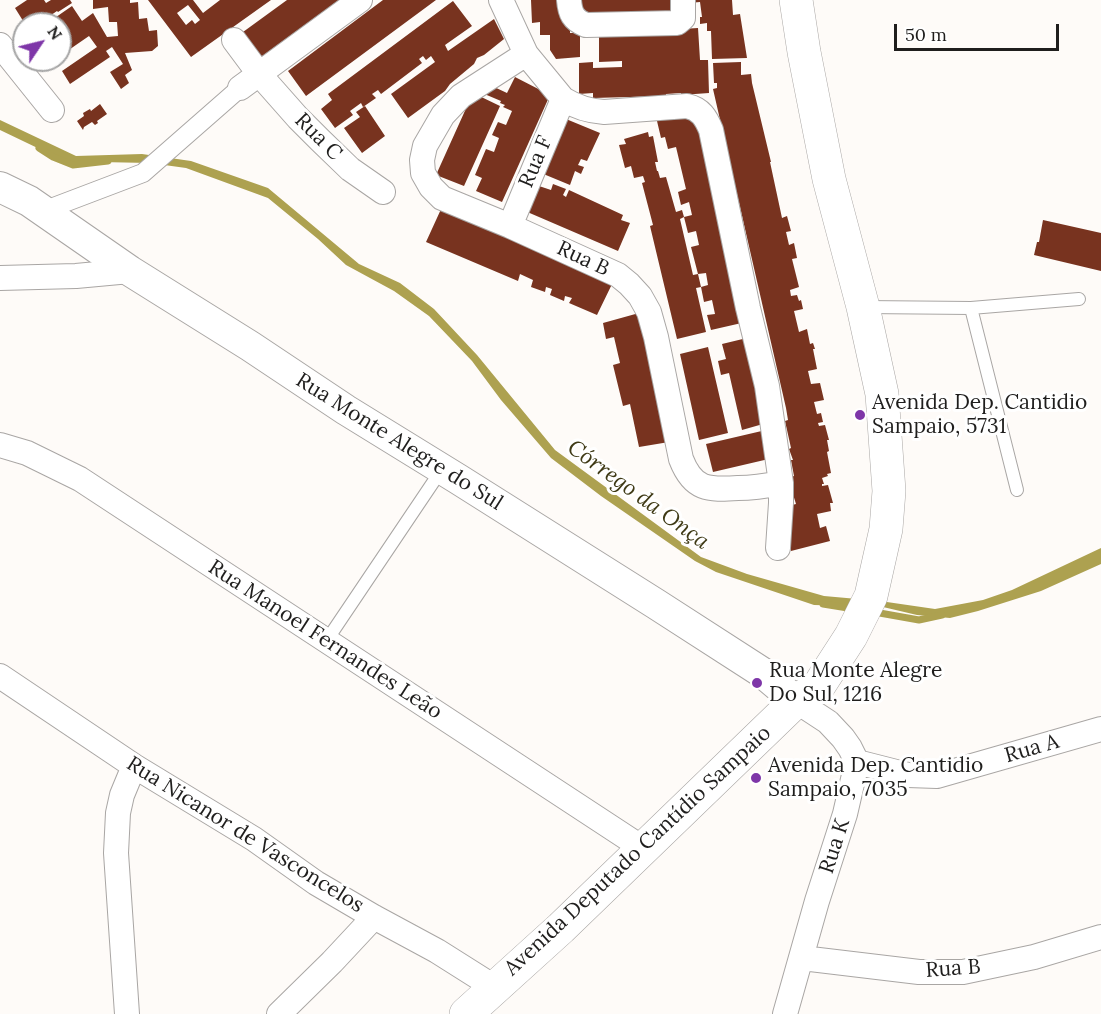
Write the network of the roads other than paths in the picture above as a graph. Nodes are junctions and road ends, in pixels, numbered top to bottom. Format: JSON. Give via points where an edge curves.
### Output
{"nodes":[{"id":1,"x":360,"y":0,"type":"edge"},
{"id":2,"x":501,"y":0,"type":"edge"},
{"id":3,"x":568,"y":0,"type":"edge"},
{"id":4,"x":683,"y":0,"type":"edge"},
{"id":5,"x":796,"y":0,"type":"edge"},
{"id":6,"x":234,"y":40,"type":"dead end"},
{"id":7,"x":2,"y":50,"type":"edge"},
{"id":8,"x":526,"y":54,"type":"junction"},
{"id":9,"x":250,"y":81,"type":"junction"},
{"id":10,"x":563,"y":99,"type":"junction"},
{"id":11,"x":52,"y":110,"type":"dead end"},
{"id":12,"x":0,"y":187,"type":"edge"},
{"id":13,"x":383,"y":192,"type":"dead end"},
{"id":14,"x":43,"y":211,"type":"junction"},
{"id":15,"x":510,"y":226,"type":"junction"},
{"id":16,"x":130,"y":271,"type":"junction"},
{"id":17,"x":0,"y":278,"type":"edge"},
{"id":18,"x":1079,"y":299,"type":"dead end"},
{"id":19,"x":863,"y":307,"type":"junction"},
{"id":20,"x":971,"y":308,"type":"junction"},
{"id":21,"x":0,"y":445,"type":"edge"},
{"id":22,"x":444,"y":471,"type":"junction"},
{"id":23,"x":781,"y":483,"type":"junction"},
{"id":24,"x":1017,"y":490,"type":"dead end"},
{"id":25,"x":778,"y":548,"type":"dead end"},
{"id":26,"x":327,"y":640,"type":"junction"},
{"id":27,"x":0,"y":676,"type":"edge"},
{"id":28,"x":796,"y":701,"type":"junction"},
{"id":29,"x":1101,"y":729,"type":"edge"},
{"id":30,"x":857,"y":762,"type":"junction"},
{"id":31,"x":134,"y":766,"type":"junction"},
{"id":32,"x":644,"y":849,"type":"junction"},
{"id":33,"x":374,"y":917,"type":"junction"},
{"id":34,"x":1101,"y":937,"type":"edge"},
{"id":35,"x":802,"y":958,"type":"junction"},
{"id":36,"x":494,"y":987,"type":"junction"},
{"id":37,"x":127,"y":1014,"type":"edge"},
{"id":38,"x":279,"y":1014,"type":"edge"},
{"id":39,"x":466,"y":1014,"type":"edge"},
{"id":40,"x":785,"y":1014,"type":"edge"}],
"edges":[{"from":1,"to":9,"type":"street"},
{"from":2,"to":8,"type":"street"},
{"from":3,"to":4,"type":"street","via":[[573,17],[586,25],[677,23],[683,18]]},
{"from":5,"to":19,"type":"main road","name":"Avenida Deputado Cantídio Sampaio","via":[[829,179]]},
{"from":6,"to":9,"type":"street","name":"Rua C"},
{"from":7,"to":11,"type":"street"},
{"from":8,"to":10,"type":"street"},
{"from":8,"to":15,"type":"street","name":"Rua B","via":[[461,96],[432,131],[422,160],[423,173],[442,198]]},
{"from":9,"to":13,"type":"street","name":"Rua C","via":[[298,118],[350,169]]},
{"from":9,"to":14,"type":"street","via":[[145,171]]},
{"from":10,"to":15,"type":"street","name":"Rua F"},
{"from":10,"to":23,"type":"street","via":[[580,108],[604,112],[687,106],[707,120],[767,386]]},
{"from":12,"to":14,"type":"street","name":"Rua Monte Alegre do Sul"},
{"from":14,"to":16,"type":"street","name":"Rua Monte Alegre do Sul"},
{"from":15,"to":23,"type":"street","name":"Rua B","via":[[618,275],[640,296],[656,337],[681,459],[692,479],[715,490]]},
{"from":16,"to":17,"type":"street"},
{"from":16,"to":22,"type":"street","name":"Rua Monte Alegre do Sul"},
{"from":18,"to":20,"type":"lane"},
{"from":19,"to":20,"type":"lane"},
{"from":19,"to":28,"type":"main road","name":"Avenida Deputado Cantídio Sampaio","via":[[882,394],[889,490],[886,529],[871,596],[851,636],[818,687]]},
{"from":20,"to":24,"type":"lane"},
{"from":21,"to":26,"type":"street","name":"Rua Manoel Fernandes Leão","via":[[80,478]]},
{"from":22,"to":26,"type":"lane"},
{"from":22,"to":28,"type":"street","name":"Rua Monte Alegre do Sul","via":[[656,604],[763,674]]},
{"from":23,"to":25,"type":"street"},
{"from":26,"to":32,"type":"street","name":"Rua Manoel Fernandes Leão"},
{"from":27,"to":31,"type":"street","name":"Rua Nicanor de Vasconcelos"},
{"from":28,"to":30,"type":"street","via":[[828,722]]},
{"from":28,"to":32,"type":"main road","name":"Avenida Deputado Cantídio Sampaio"},
{"from":29,"to":30,"type":"street","name":"Rua A","via":[[937,776],[908,775]]},
{"from":30,"to":35,"type":"street","name":"Rua K"},
{"from":31,"to":33,"type":"street","name":"Rua Nicanor de Vasconcelos"},
{"from":31,"to":37,"type":"street","via":[[118,813],[116,853]]},
{"from":32,"to":36,"type":"main road","name":"Avenida Deputado Cantídio Sampaio"},
{"from":33,"to":36,"type":"street","name":"Rua Nicanor de Vasconcelos"},
{"from":33,"to":38,"type":"street"},
{"from":34,"to":35,"type":"street","name":"Rua B","via":[[963,972],[919,972]]},
{"from":35,"to":40,"type":"street","name":"Rua K"},
{"from":36,"to":39,"type":"main road","name":"Avenida Deputado Cantídio Sampaio"}]}
